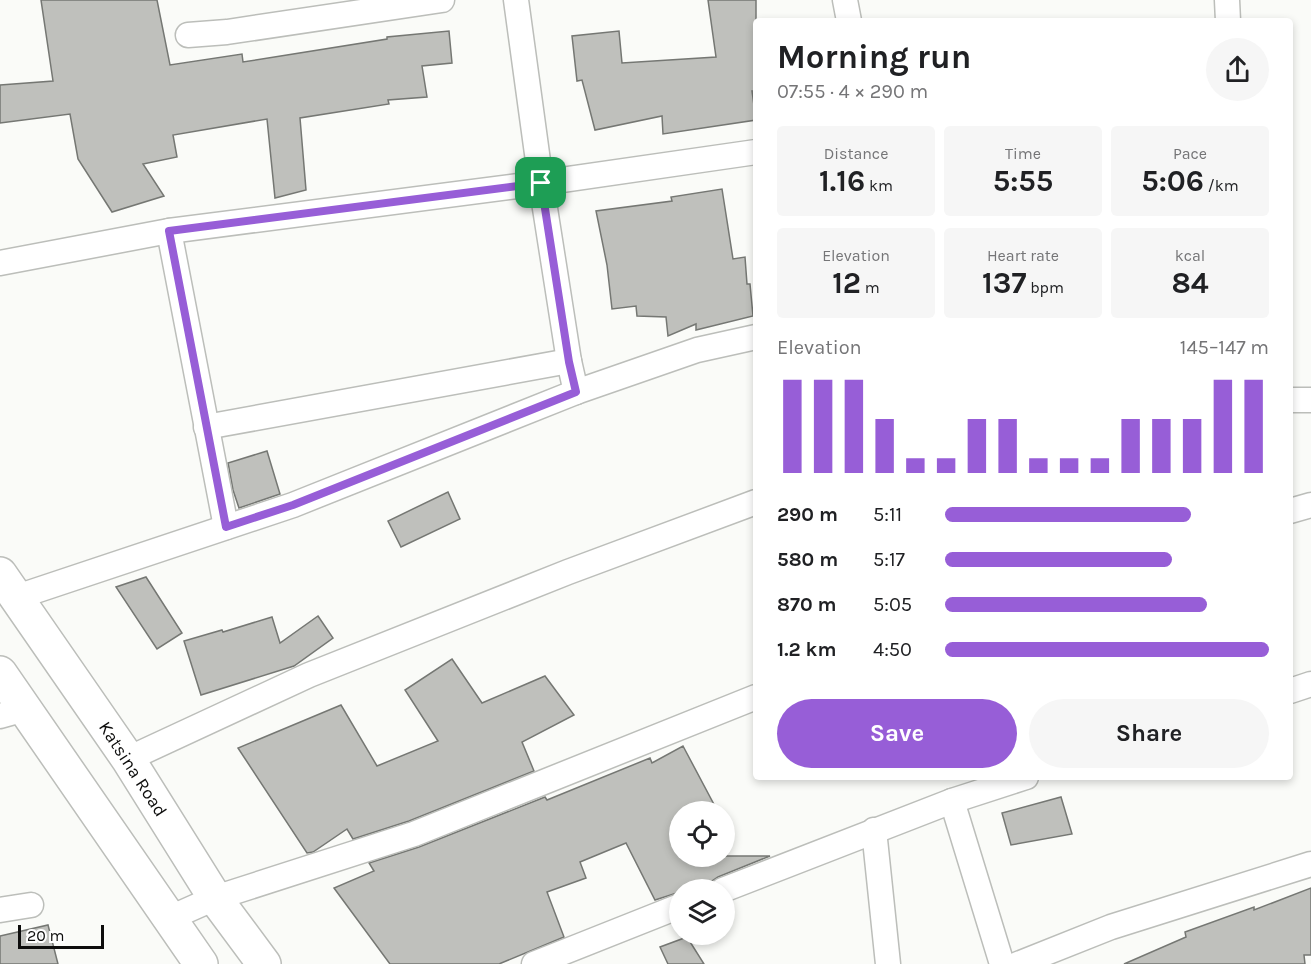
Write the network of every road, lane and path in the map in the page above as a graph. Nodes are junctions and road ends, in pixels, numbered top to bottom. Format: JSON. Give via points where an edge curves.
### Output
{"nodes":[{"id":1,"x":442,"y":0,"type":"edge"},
{"id":2,"x":516,"y":0,"type":"edge"},
{"id":3,"x":844,"y":0,"type":"edge"},
{"id":4,"x":1227,"y":0,"type":"edge"},
{"id":5,"x":334,"y":8,"type":"edge"},
{"id":6,"x":848,"y":18,"type":"edge"},
{"id":7,"x":1228,"y":18,"type":"edge"},
{"id":8,"x":188,"y":36,"type":"dead end"},
{"id":9,"x":753,"y":152,"type":"edge"},
{"id":10,"x":541,"y":183,"type":"junction"},
{"id":11,"x":169,"y":231,"type":"junction"},
{"id":12,"x":0,"y":263,"type":"edge"},
{"id":13,"x":753,"y":338,"type":"edge"},
{"id":14,"x":569,"y":362,"type":"junction"},
{"id":15,"x":576,"y":392,"type":"junction"},
{"id":16,"x":1293,"y":400,"type":"edge"},
{"id":17,"x":1311,"y":400,"type":"edge"},
{"id":18,"x":206,"y":427,"type":"junction"},
{"id":19,"x":753,"y":503,"type":"edge"},
{"id":20,"x":1311,"y":505,"type":"edge"},
{"id":21,"x":1293,"y":510,"type":"edge"},
{"id":22,"x":226,"y":527,"type":"junction"},
{"id":23,"x":9,"y":585,"type":"edge"},
{"id":24,"x":0,"y":673,"type":"edge"},
{"id":25,"x":1311,"y":684,"type":"edge"},
{"id":26,"x":1293,"y":690,"type":"edge"},
{"id":27,"x":753,"y":698,"type":"edge"},
{"id":28,"x":13,"y":713,"type":"edge"},
{"id":29,"x":128,"y":759,"type":"junction"},
{"id":30,"x":1013,"y":780,"type":"edge"},
{"id":31,"x":964,"y":791,"type":"edge"},
{"id":32,"x":874,"y":830,"type":"junction"},
{"id":33,"x":1311,"y":864,"type":"edge"},
{"id":34,"x":735,"y":885,"type":"edge"},
{"id":35,"x":215,"y":898,"type":"junction"},
{"id":36,"x":31,"y":905,"type":"dead end"},
{"id":37,"x":0,"y":910,"type":"edge"},
{"id":38,"x":669,"y":910,"type":"edge"},
{"id":39,"x":170,"y":918,"type":"junction"},
{"id":40,"x":201,"y":964,"type":"edge"},
{"id":41,"x":264,"y":964,"type":"edge"},
{"id":42,"x":534,"y":964,"type":"edge"},
{"id":43,"x":888,"y":964,"type":"edge"},
{"id":44,"x":1002,"y":964,"type":"edge"},
{"id":45,"x":1018,"y":964,"type":"edge"}],
"edges":[{"from":1,"to":5,"type":"street"},
{"from":2,"to":10,"type":"street"},
{"from":3,"to":6,"type":"street"},
{"from":4,"to":7,"type":"street"},
{"from":5,"to":8,"type":"street","via":[[227,32]]},
{"from":9,"to":10,"type":"street"},
{"from":10,"to":11,"type":"street"},
{"from":10,"to":14,"type":"street"},
{"from":11,"to":12,"type":"street"},
{"from":11,"to":18,"type":"street"},
{"from":13,"to":15,"type":"street","via":[[697,350]]},
{"from":14,"to":15,"type":"street"},
{"from":14,"to":18,"type":"street"},
{"from":15,"to":22,"type":"street","via":[[293,505]]},
{"from":16,"to":17,"type":"street"},
{"from":18,"to":22,"type":"street"},
{"from":19,"to":29,"type":"street","via":[[309,675]]},
{"from":20,"to":21,"type":"street"},
{"from":22,"to":23,"type":"street"},
{"from":23,"to":29,"type":"highway","name":"Katsina Road"},
{"from":24,"to":28,"type":"highway"},
{"from":25,"to":26,"type":"street"},
{"from":27,"to":35,"type":"street","via":[[414,834]]},
{"from":28,"to":39,"type":"highway"},
{"from":29,"to":35,"type":"highway","name":"Katsina Road"},
{"from":30,"to":31,"type":"street"},
{"from":31,"to":32,"type":"street"},
{"from":31,"to":44,"type":"street"},
{"from":32,"to":34,"type":"street"},
{"from":32,"to":43,"type":"street"},
{"from":33,"to":45,"type":"street","via":[[1111,927]]},
{"from":35,"to":39,"type":"street"},
{"from":35,"to":41,"type":"highway","name":"Katsina Road"},
{"from":36,"to":37,"type":"street"},
{"from":38,"to":42,"type":"street"},
{"from":39,"to":40,"type":"highway"}]}
